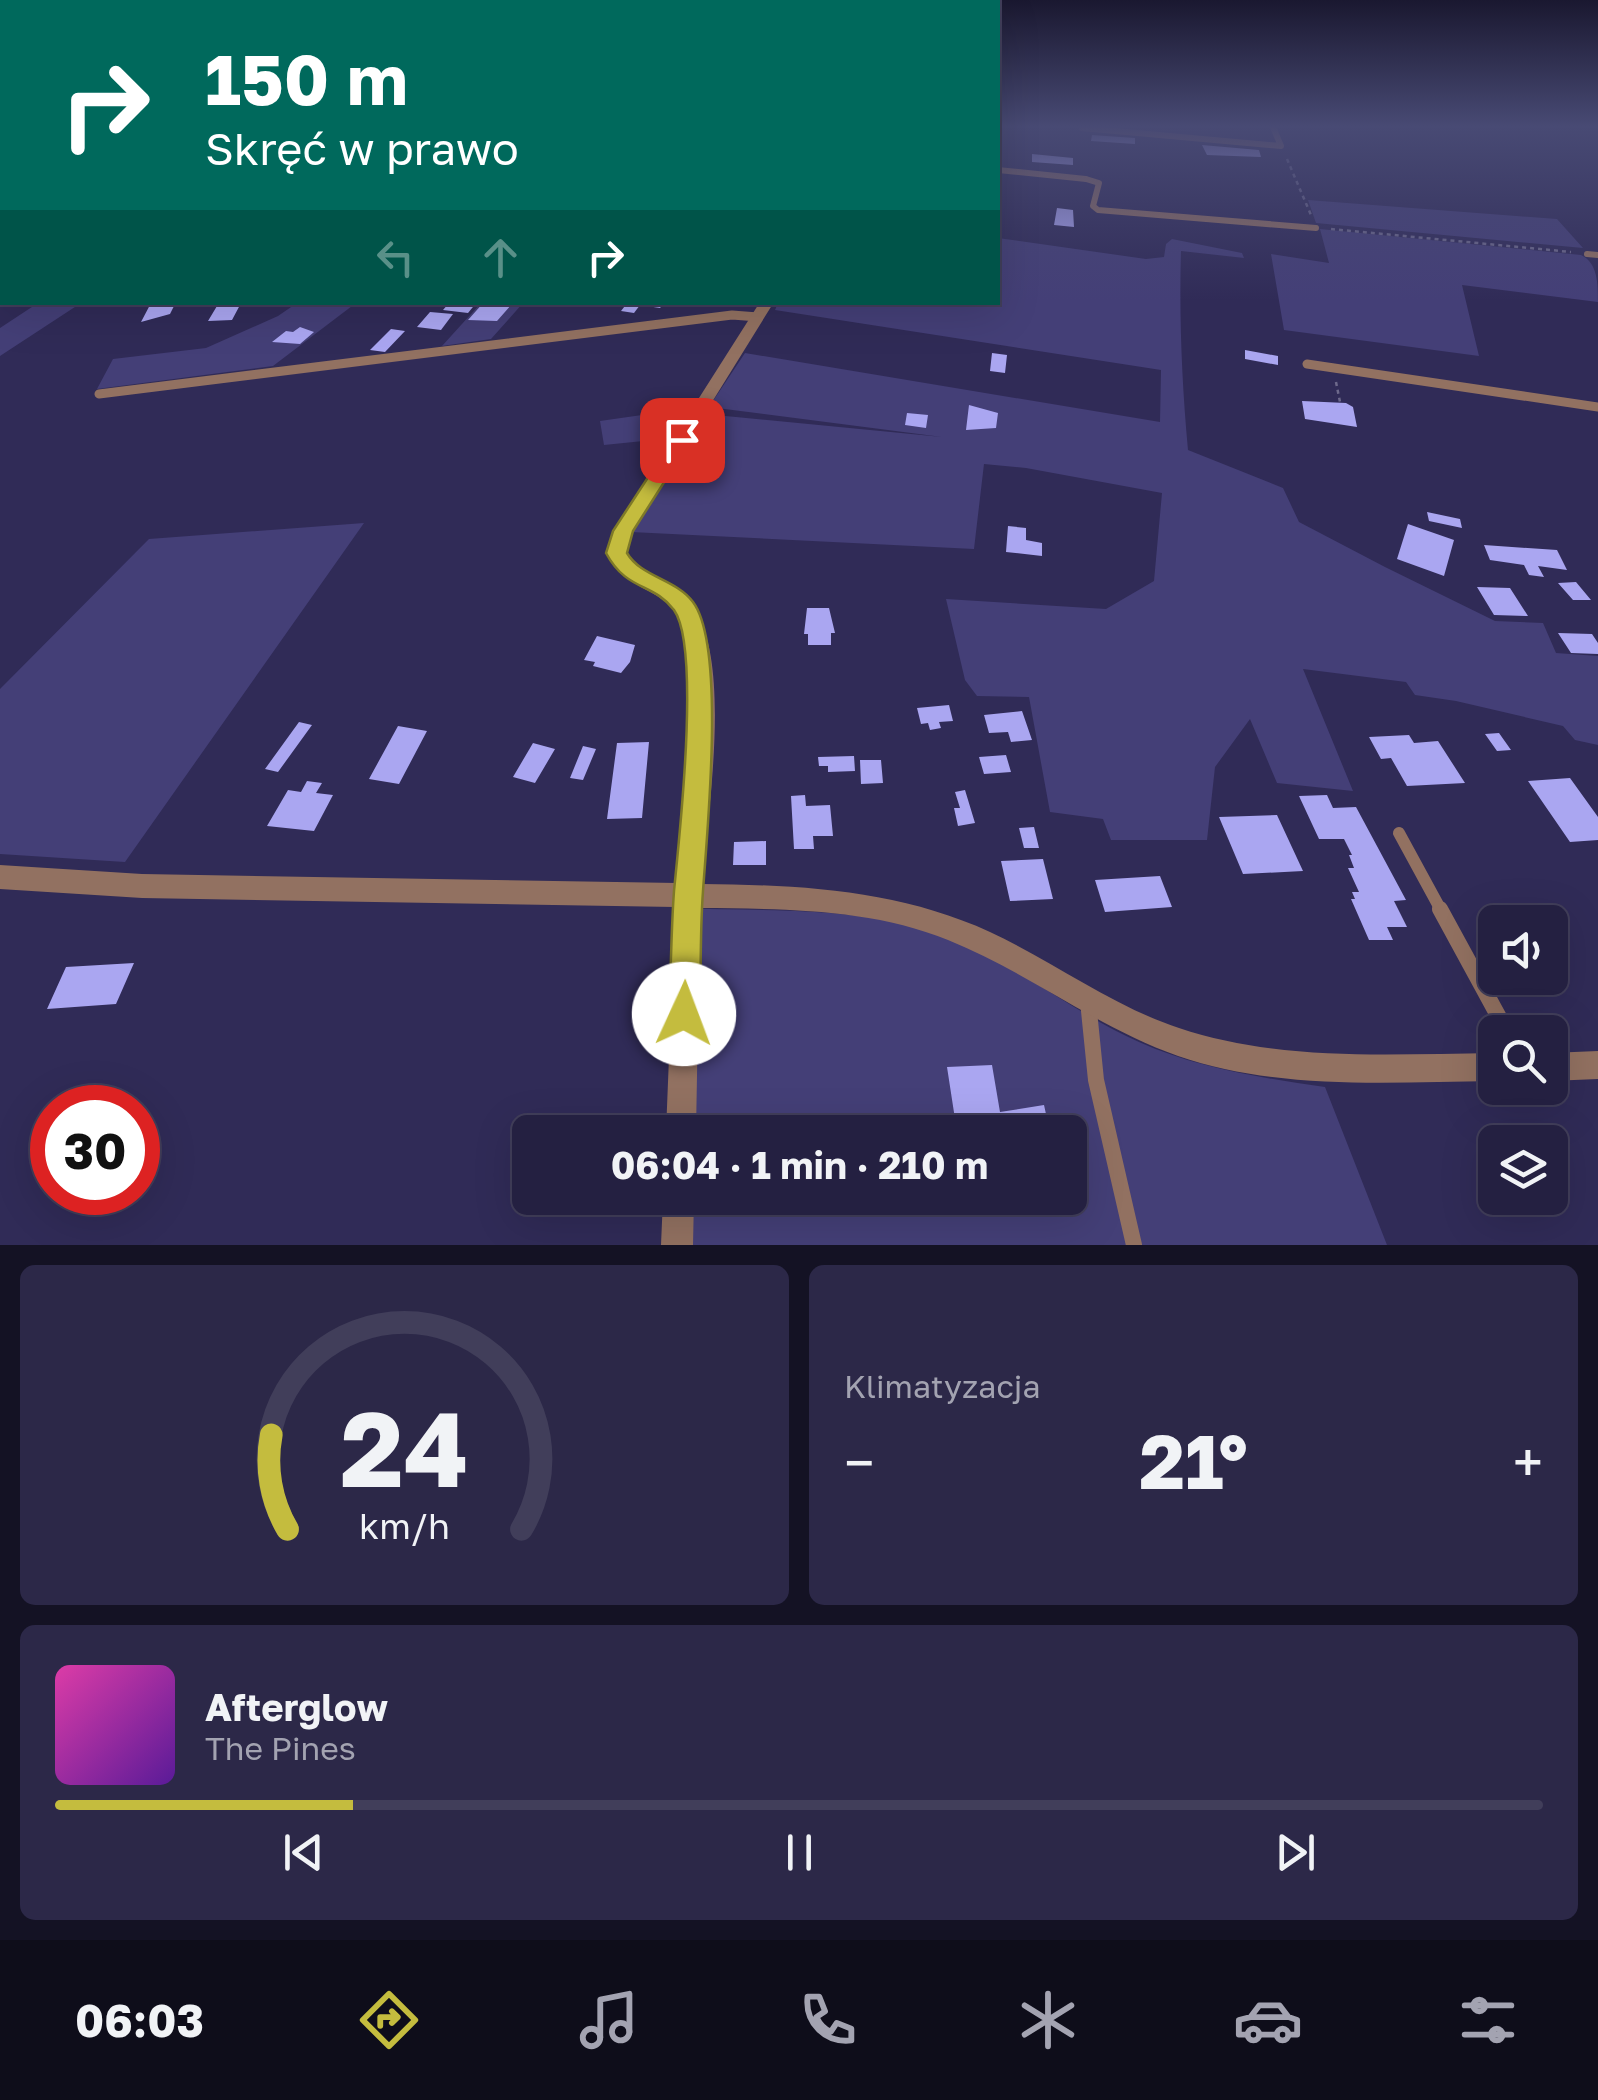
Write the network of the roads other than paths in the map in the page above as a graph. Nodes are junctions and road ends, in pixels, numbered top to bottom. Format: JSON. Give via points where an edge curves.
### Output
{"nodes":[{"id":1,"x":1098,"y":185,"type":"edge"},
{"id":2,"x":1316,"y":228,"type":"road end"},
{"id":3,"x":1586,"y":254,"type":"road end"},
{"id":4,"x":1598,"y":254,"type":"edge"},
{"id":5,"x":763,"y":310,"type":"edge"},
{"id":6,"x":1307,"y":364,"type":"dead end"},
{"id":7,"x":100,"y":394,"type":"dead end"},
{"id":8,"x":1598,"y":407,"type":"edge"},
{"id":9,"x":1398,"y":833,"type":"dead end"},
{"id":10,"x":0,"y":878,"type":"edge"},
{"id":11,"x":688,"y":894,"type":"junction"},
{"id":12,"x":1088,"y":1001,"type":"junction"},
{"id":13,"x":1498,"y":1015,"type":"edge"},
{"id":14,"x":1598,"y":1065,"type":"edge"},
{"id":15,"x":1568,"y":1066,"type":"edge"},
{"id":16,"x":1478,"y":1067,"type":"edge"},
{"id":17,"x":682,"y":1115,"type":"edge"},
{"id":18,"x":678,"y":1215,"type":"edge"},
{"id":19,"x":677,"y":1245,"type":"edge"},
{"id":20,"x":1134,"y":1245,"type":"edge"}],
"edges":[{"from":1,"to":2,"type":"lane","via":[[1093,206],[1104,212]]},
{"from":3,"to":4,"type":"lane"},
{"from":5,"to":7,"type":"lane"},
{"from":5,"to":11,"type":"street","via":[[617,546],[620,565],[685,607],[696,636],[700,732]]},
{"from":6,"to":8,"type":"lane"},
{"from":9,"to":13,"type":"lane"},
{"from":10,"to":11,"type":"street"},
{"from":11,"to":12,"type":"street","via":[[804,898],[920,917]]},
{"from":11,"to":17,"type":"street"},
{"from":12,"to":16,"type":"street","via":[[1178,1042],[1257,1060]]},
{"from":12,"to":20,"type":"lane","via":[[1096,1080]]},
{"from":14,"to":15,"type":"street"},
{"from":18,"to":19,"type":"street"}]}
